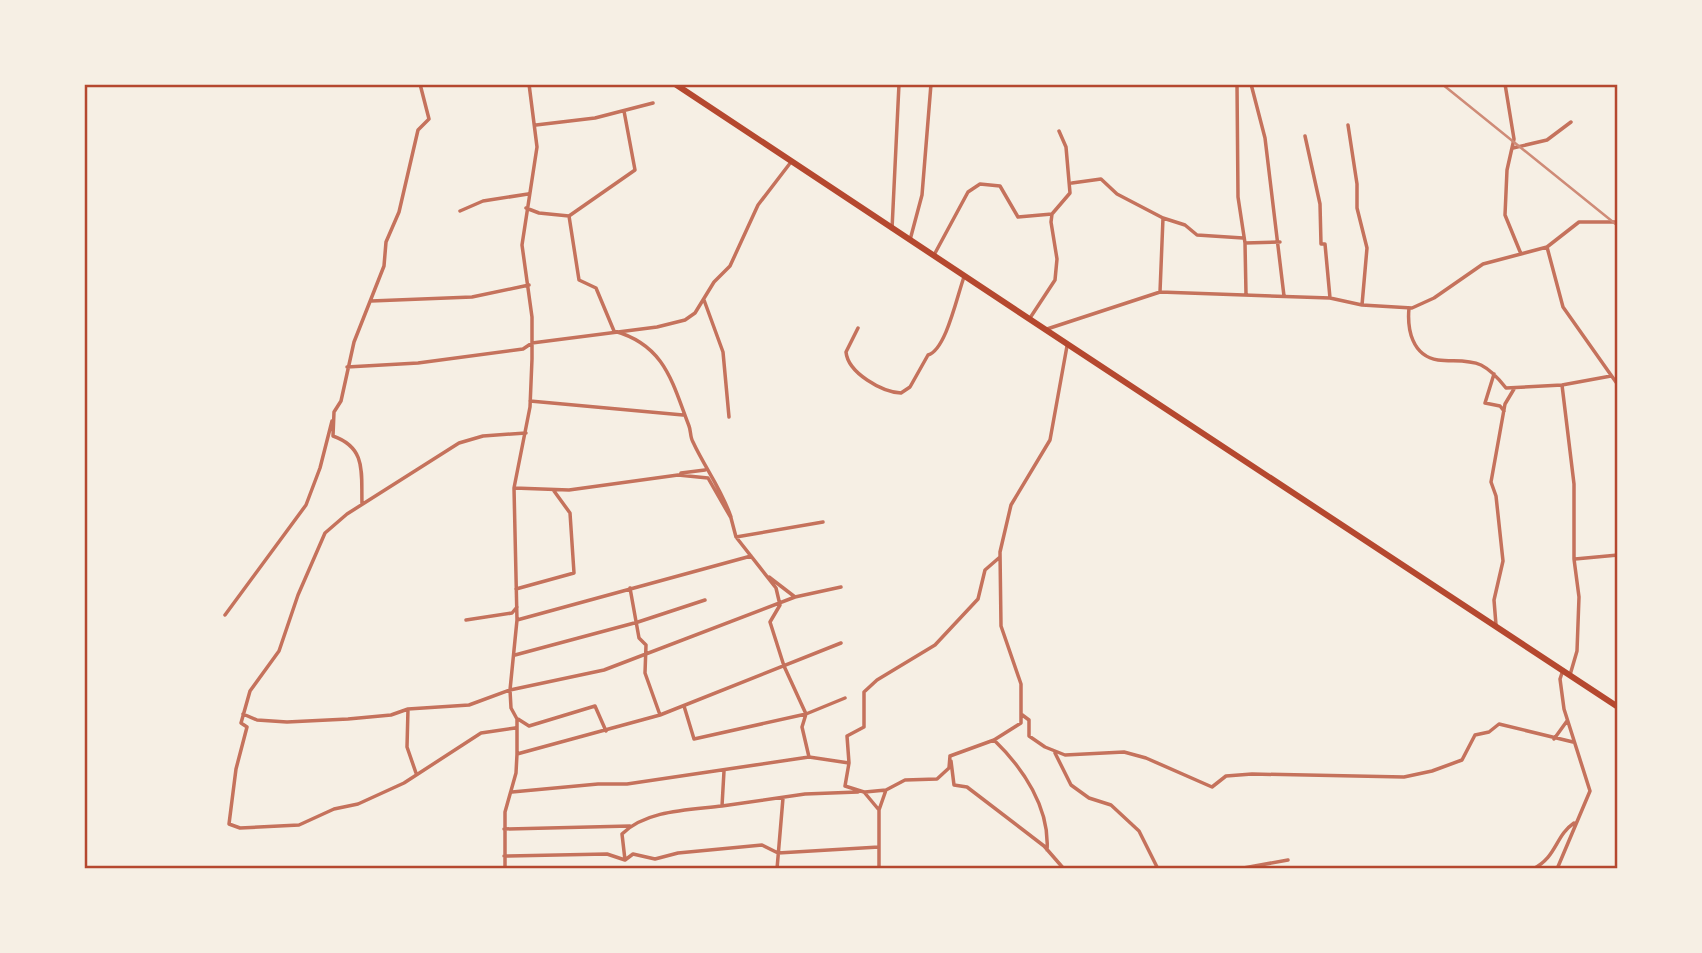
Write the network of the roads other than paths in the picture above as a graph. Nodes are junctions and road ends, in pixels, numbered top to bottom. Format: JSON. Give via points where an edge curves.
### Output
{"nodes":[{"id":1,"x":420,"y":84,"type":"edge"},
{"id":2,"x":529,"y":84,"type":"edge"},
{"id":3,"x":675,"y":84,"type":"edge"},
{"id":4,"x":899,"y":84,"type":"edge"},
{"id":5,"x":931,"y":84,"type":"edge"},
{"id":6,"x":1237,"y":84,"type":"edge"},
{"id":7,"x":1251,"y":84,"type":"edge"},
{"id":8,"x":1505,"y":84,"type":"edge"},
{"id":9,"x":653,"y":103,"type":"dead end"},
{"id":10,"x":624,"y":111,"type":"junction"},
{"id":11,"x":1571,"y":122,"type":"dead end"},
{"id":12,"x":536,"y":125,"type":"junction"},
{"id":13,"x":1348,"y":125,"type":"dead end"},
{"id":14,"x":1059,"y":131,"type":"dead end"},
{"id":15,"x":1305,"y":136,"type":"dead end"},
{"id":16,"x":1513,"y":149,"type":"junction"},
{"id":17,"x":790,"y":162,"type":"junction"},
{"id":18,"x":1072,"y":183,"type":"junction"},
{"id":19,"x":528,"y":194,"type":"junction"},
{"id":20,"x":526,"y":208,"type":"junction"},
{"id":21,"x":460,"y":211,"type":"dead end"},
{"id":22,"x":1052,"y":214,"type":"junction"},
{"id":23,"x":569,"y":216,"type":"junction"},
{"id":24,"x":1163,"y":218,"type":"junction"},
{"id":25,"x":1618,"y":222,"type":"edge"},
{"id":26,"x":891,"y":231,"type":"junction"},
{"id":27,"x":1244,"y":241,"type":"junction"},
{"id":28,"x":909,"y":242,"type":"junction"},
{"id":29,"x":1280,"y":242,"type":"junction"},
{"id":30,"x":1547,"y":247,"type":"junction"},
{"id":31,"x":1521,"y":254,"type":"junction"},
{"id":32,"x":933,"y":257,"type":"junction"},
{"id":33,"x":964,"y":275,"type":"junction"},
{"id":34,"x":529,"y":285,"type":"junction"},
{"id":35,"x":1160,"y":292,"type":"junction"},
{"id":36,"x":1245,"y":294,"type":"junction"},
{"id":37,"x":1284,"y":296,"type":"junction"},
{"id":38,"x":1330,"y":298,"type":"junction"},
{"id":39,"x":704,"y":300,"type":"junction"},
{"id":40,"x":371,"y":301,"type":"junction"},
{"id":41,"x":1362,"y":305,"type":"junction"},
{"id":42,"x":1409,"y":308,"type":"junction"},
{"id":43,"x":1029,"y":319,"type":"junction"},
{"id":44,"x":858,"y":328,"type":"dead end"},
{"id":45,"x":1047,"y":329,"type":"junction"},
{"id":46,"x":614,"y":331,"type":"junction"},
{"id":47,"x":532,"y":343,"type":"junction"},
{"id":48,"x":1068,"y":343,"type":"junction"},
{"id":49,"x":347,"y":367,"type":"junction"},
{"id":50,"x":1494,"y":374,"type":"junction"},
{"id":51,"x":1611,"y":376,"type":"junction"},
{"id":52,"x":1562,"y":385,"type":"junction"},
{"id":53,"x":1618,"y":385,"type":"edge"},
{"id":54,"x":1514,"y":389,"type":"junction"},
{"id":55,"x":530,"y":401,"type":"junction"},
{"id":56,"x":1504,"y":411,"type":"junction"},
{"id":57,"x":334,"y":412,"type":"junction"},
{"id":58,"x":682,"y":415,"type":"junction"},
{"id":59,"x":729,"y":417,"type":"dead end"},
{"id":60,"x":526,"y":433,"type":"junction"},
{"id":61,"x":705,"y":470,"type":"junction"},
{"id":62,"x":631,"y":481,"type":"junction"},
{"id":63,"x":514,"y":488,"type":"junction"},
{"id":64,"x":553,"y":489,"type":"junction"},
{"id":65,"x":362,"y":504,"type":"junction"},
{"id":66,"x":731,"y":518,"type":"junction"},
{"id":67,"x":823,"y":522,"type":"dead end"},
{"id":68,"x":736,"y":537,"type":"junction"},
{"id":69,"x":751,"y":555,"type":"junction"},
{"id":70,"x":1618,"y":555,"type":"edge"},
{"id":71,"x":1001,"y":556,"type":"junction"},
{"id":72,"x":1574,"y":559,"type":"junction"},
{"id":73,"x":763,"y":573,"type":"junction"},
{"id":74,"x":841,"y":587,"type":"dead end"},
{"id":75,"x":630,"y":588,"type":"junction"},
{"id":76,"x":516,"y":589,"type":"junction"},
{"id":77,"x":795,"y":597,"type":"junction"},
{"id":78,"x":705,"y":600,"type":"dead end"},
{"id":79,"x":780,"y":605,"type":"junction"},
{"id":80,"x":517,"y":607,"type":"junction"},
{"id":81,"x":225,"y":615,"type":"dead end"},
{"id":82,"x":466,"y":620,"type":"dead end"},
{"id":83,"x":517,"y":620,"type":"junction"},
{"id":84,"x":638,"y":622,"type":"junction"},
{"id":85,"x":1495,"y":627,"type":"junction"},
{"id":86,"x":841,"y":643,"type":"dead end"},
{"id":87,"x":645,"y":652,"type":"junction"},
{"id":88,"x":515,"y":655,"type":"junction"},
{"id":89,"x":784,"y":666,"type":"junction"},
{"id":90,"x":1563,"y":670,"type":"junction"},
{"id":91,"x":1570,"y":675,"type":"junction"},
{"id":92,"x":510,"y":690,"type":"junction"},
{"id":93,"x":845,"y":698,"type":"dead end"},
{"id":94,"x":684,"y":706,"type":"junction"},
{"id":95,"x":1618,"y":707,"type":"edge"},
{"id":96,"x":408,"y":709,"type":"junction"},
{"id":97,"x":243,"y":714,"type":"junction"},
{"id":98,"x":806,"y":714,"type":"junction"},
{"id":99,"x":1021,"y":714,"type":"junction"},
{"id":100,"x":660,"y":715,"type":"junction"},
{"id":101,"x":517,"y":719,"type":"junction"},
{"id":102,"x":1567,"y":721,"type":"junction"},
{"id":103,"x":515,"y":728,"type":"junction"},
{"id":104,"x":606,"y":732,"type":"junction"},
{"id":105,"x":1554,"y":739,"type":"junction"},
{"id":106,"x":994,"y":740,"type":"junction"},
{"id":107,"x":1573,"y":742,"type":"junction"},
{"id":108,"x":1055,"y":752,"type":"junction"},
{"id":109,"x":517,"y":754,"type":"junction"},
{"id":110,"x":950,"y":756,"type":"junction"},
{"id":111,"x":809,"y":757,"type":"junction"},
{"id":112,"x":849,"y":763,"type":"junction"},
{"id":113,"x":724,"y":771,"type":"junction"},
{"id":114,"x":416,"y":773,"type":"junction"},
{"id":115,"x":886,"y":790,"type":"junction"},
{"id":116,"x":512,"y":792,"type":"junction"},
{"id":117,"x":864,"y":792,"type":"junction"},
{"id":118,"x":783,"y":798,"type":"junction"},
{"id":119,"x":722,"y":806,"type":"junction"},
{"id":120,"x":879,"y":810,"type":"junction"},
{"id":121,"x":1577,"y":821,"type":"junction"},
{"id":122,"x":630,"y":826,"type":"junction"},
{"id":123,"x":504,"y":829,"type":"junction"},
{"id":124,"x":879,"y":847,"type":"junction"},
{"id":125,"x":1047,"y":850,"type":"junction"},
{"id":126,"x":778,"y":853,"type":"junction"},
{"id":127,"x":504,"y":856,"type":"junction"},
{"id":128,"x":625,"y":860,"type":"junction"},
{"id":129,"x":1288,"y":860,"type":"dead end"},
{"id":130,"x":505,"y":869,"type":"edge"},
{"id":131,"x":777,"y":869,"type":"edge"},
{"id":132,"x":879,"y":869,"type":"edge"},
{"id":133,"x":1064,"y":869,"type":"edge"},
{"id":134,"x":1158,"y":869,"type":"edge"},
{"id":135,"x":1238,"y":869,"type":"edge"},
{"id":136,"x":1533,"y":869,"type":"edge"},
{"id":137,"x":1557,"y":869,"type":"edge"}],
"edges":[{"from":1,"to":40,"type":"street","via":[[429,119],[418,130]]},
{"from":2,"to":12,"type":"street"},
{"from":3,"to":17,"type":"highway"},
{"from":4,"to":26,"type":"street"},
{"from":5,"to":28,"type":"street","via":[[922,195]]},
{"from":6,"to":27,"type":"street","via":[[1238,197]]},
{"from":7,"to":29,"type":"street","via":[[1260,110]]},
{"from":8,"to":16,"type":"street"},
{"from":9,"to":10,"type":"street"},
{"from":10,"to":12,"type":"street"},
{"from":10,"to":23,"type":"street","via":[[635,170]]},
{"from":11,"to":16,"type":"street","via":[[1547,140]]},
{"from":12,"to":19,"type":"street","via":[[537,147]]},
{"from":13,"to":41,"type":"street","via":[[1357,208],[1367,248]]},
{"from":14,"to":18,"type":"street"},
{"from":15,"to":38,"type":"street","via":[[1317,182]]},
{"from":16,"to":31,"type":"street","via":[[1505,215]]},
{"from":17,"to":26,"type":"highway"},
{"from":17,"to":39,"type":"street","via":[[758,205],[730,266]]},
{"from":18,"to":22,"type":"street","via":[[1070,193]]},
{"from":18,"to":24,"type":"street","via":[[1101,179],[1117,194]]},
{"from":19,"to":20,"type":"street"},
{"from":19,"to":21,"type":"street","via":[[483,201]]},
{"from":20,"to":23,"type":"street"},
{"from":20,"to":34,"type":"street","via":[[522,245]]},
{"from":22,"to":32,"type":"street","via":[[1018,216],[1000,186],[980,184],[968,192]]},
{"from":22,"to":43,"type":"street","via":[[1055,280]]},
{"from":23,"to":46,"type":"street","via":[[579,280],[596,288]]},
{"from":24,"to":27,"type":"street","via":[[1172,218],[1197,235]]},
{"from":24,"to":35,"type":"street"},
{"from":25,"to":30,"type":"street","via":[[1579,222]]},
{"from":26,"to":28,"type":"highway"},
{"from":27,"to":29,"type":"street"},
{"from":27,"to":36,"type":"street"},
{"from":28,"to":32,"type":"highway"},
{"from":29,"to":37,"type":"street"},
{"from":30,"to":31,"type":"street"},
{"from":30,"to":51,"type":"street","via":[[1563,307]]},
{"from":31,"to":42,"type":"street","via":[[1483,264],[1434,298]]},
{"from":32,"to":33,"type":"highway"},
{"from":33,"to":43,"type":"highway"},
{"from":33,"to":44,"type":"street","via":[[943,343],[928,355],[906,390],[892,393],[880,388],[849,364],[846,352]]},
{"from":34,"to":40,"type":"street","via":[[472,297]]},
{"from":34,"to":47,"type":"street"},
{"from":35,"to":36,"type":"street"},
{"from":35,"to":45,"type":"street"},
{"from":36,"to":37,"type":"street"},
{"from":37,"to":38,"type":"street"},
{"from":38,"to":41,"type":"street"},
{"from":39,"to":46,"type":"street","via":[[695,313],[676,323]]},
{"from":39,"to":59,"type":"street","via":[[723,352]]},
{"from":40,"to":49,"type":"street"},
{"from":41,"to":42,"type":"street"},
{"from":42,"to":50,"type":"street","via":[[1414,344],[1433,359],[1468,361]]},
{"from":43,"to":45,"type":"highway"},
{"from":45,"to":48,"type":"highway"},
{"from":46,"to":47,"type":"street"},
{"from":46,"to":58,"type":"street","via":[[644,342],[669,371]]},
{"from":47,"to":49,"type":"street","via":[[523,349],[418,363]]},
{"from":47,"to":55,"type":"street"},
{"from":48,"to":71,"type":"street","via":[[1050,440],[1011,505]]},
{"from":48,"to":85,"type":"highway"},
{"from":49,"to":57,"type":"street","via":[[341,401]]},
{"from":50,"to":54,"type":"street","via":[[1506,388]]},
{"from":50,"to":56,"type":"street","via":[[1485,403]]},
{"from":51,"to":52,"type":"street"},
{"from":51,"to":53,"type":"street"},
{"from":52,"to":54,"type":"street"},
{"from":52,"to":72,"type":"street","via":[[1574,484]]},
{"from":54,"to":56,"type":"street"},
{"from":55,"to":58,"type":"street"},
{"from":55,"to":60,"type":"street"},
{"from":56,"to":85,"type":"street","via":[[1491,482],[1503,561],[1494,600]]},
{"from":57,"to":65,"type":"street","via":[[333,436],[355,449],[361,467]]},
{"from":57,"to":81,"type":"street","via":[[306,505]]},
{"from":58,"to":61,"type":"street"},
{"from":60,"to":63,"type":"street"},
{"from":60,"to":65,"type":"street","via":[[459,443]]},
{"from":61,"to":62,"type":"street"},
{"from":61,"to":66,"type":"street","via":[[717,480]]},
{"from":62,"to":64,"type":"street"},
{"from":62,"to":66,"type":"street","via":[[678,475],[708,478]]},
{"from":63,"to":64,"type":"street"},
{"from":63,"to":76,"type":"street"},
{"from":64,"to":76,"type":"street","via":[[570,513],[574,573]]},
{"from":65,"to":97,"type":"street","via":[[325,533],[279,652],[250,691]]},
{"from":66,"to":68,"type":"street"},
{"from":67,"to":68,"type":"street"},
{"from":68,"to":69,"type":"street"},
{"from":69,"to":73,"type":"street"},
{"from":69,"to":75,"type":"street"},
{"from":70,"to":72,"type":"street"},
{"from":71,"to":99,"type":"street","via":[[1001,625],[1021,684]]},
{"from":71,"to":112,"type":"street","via":[[985,570],[978,599],[935,645],[864,692],[864,727],[847,736]]},
{"from":72,"to":91,"type":"street","via":[[1579,597],[1577,652]]},
{"from":73,"to":77,"type":"street"},
{"from":73,"to":79,"type":"street","via":[[776,588]]},
{"from":74,"to":77,"type":"street"},
{"from":75,"to":83,"type":"street"},
{"from":75,"to":84,"type":"street"},
{"from":76,"to":80,"type":"street"},
{"from":77,"to":79,"type":"street"},
{"from":78,"to":84,"type":"street"},
{"from":79,"to":87,"type":"street","via":[[660,651]]},
{"from":79,"to":89,"type":"street","via":[[770,622]]},
{"from":80,"to":82,"type":"street","via":[[512,614]]},
{"from":80,"to":83,"type":"street"},
{"from":83,"to":88,"type":"street"},
{"from":84,"to":87,"type":"street"},
{"from":84,"to":88,"type":"street"},
{"from":85,"to":90,"type":"highway"},
{"from":86,"to":89,"type":"street"},
{"from":87,"to":92,"type":"street","via":[[604,670]]},
{"from":87,"to":100,"type":"street","via":[[645,673]]},
{"from":88,"to":92,"type":"street"},
{"from":89,"to":94,"type":"street"},
{"from":89,"to":98,"type":"street"},
{"from":90,"to":91,"type":"highway"},
{"from":90,"to":102,"type":"street"},
{"from":91,"to":95,"type":"highway"},
{"from":92,"to":96,"type":"street","via":[[469,705]]},
{"from":92,"to":101,"type":"street"},
{"from":93,"to":98,"type":"street"},
{"from":94,"to":98,"type":"street","via":[[694,739]]},
{"from":94,"to":100,"type":"street"},
{"from":96,"to":97,"type":"street","via":[[391,715],[287,722]]},
{"from":96,"to":114,"type":"street","via":[[407,747]]},
{"from":97,"to":114,"type":"street","via":[[241,723],[247,727],[227,820],[232,826],[299,825],[358,804]]},
{"from":98,"to":111,"type":"street","via":[[802,727]]},
{"from":99,"to":106,"type":"street","via":[[1021,723]]},
{"from":99,"to":108,"type":"street","via":[[1029,720],[1030,736]]},
{"from":100,"to":104,"type":"street"},
{"from":101,"to":103,"type":"street"},
{"from":101,"to":104,"type":"street","via":[[529,726],[594,706]]},
{"from":102,"to":105,"type":"street"},
{"from":102,"to":107,"type":"street"},
{"from":103,"to":109,"type":"street"},
{"from":103,"to":114,"type":"street","via":[[481,733]]},
{"from":104,"to":109,"type":"street"},
{"from":105,"to":107,"type":"street"},
{"from":105,"to":108,"type":"street","via":[[1499,724],[1475,736],[1462,760],[1432,771],[1404,777],[1252,774],[1226,776],[1212,787],[1124,752],[1072,756]]},
{"from":106,"to":110,"type":"street"},
{"from":106,"to":125,"type":"street","via":[[1024,775],[1046,825]]},
{"from":107,"to":121,"type":"street","via":[[1590,792]]},
{"from":108,"to":134,"type":"street","via":[[1071,785],[1089,798],[1111,805],[1139,831]]},
{"from":109,"to":116,"type":"street"},
{"from":110,"to":115,"type":"street","via":[[949,768],[937,779],[905,780]]},
{"from":110,"to":125,"type":"street","via":[[954,785],[967,787]]},
{"from":111,"to":112,"type":"street"},
{"from":111,"to":113,"type":"street"},
{"from":112,"to":117,"type":"street","via":[[845,786]]},
{"from":113,"to":116,"type":"street","via":[[627,785]]},
{"from":113,"to":119,"type":"street"},
{"from":115,"to":117,"type":"street"},
{"from":115,"to":120,"type":"street"},
{"from":116,"to":123,"type":"street"},
{"from":117,"to":118,"type":"street"},
{"from":117,"to":120,"type":"street"},
{"from":118,"to":119,"type":"street"},
{"from":118,"to":126,"type":"street"},
{"from":119,"to":122,"type":"street","via":[[662,814]]},
{"from":120,"to":124,"type":"street"},
{"from":121,"to":136,"type":"street","via":[[1565,830],[1547,862]]},
{"from":121,"to":137,"type":"street"},
{"from":122,"to":123,"type":"street"},
{"from":122,"to":128,"type":"street","via":[[622,834]]},
{"from":123,"to":127,"type":"street"},
{"from":124,"to":126,"type":"street"},
{"from":124,"to":132,"type":"street"},
{"from":125,"to":133,"type":"street"},
{"from":126,"to":128,"type":"street","via":[[762,845],[655,859],[633,854]]},
{"from":126,"to":131,"type":"street"},
{"from":127,"to":128,"type":"street","via":[[607,854]]},
{"from":127,"to":130,"type":"street"},
{"from":129,"to":135,"type":"street"}]}
